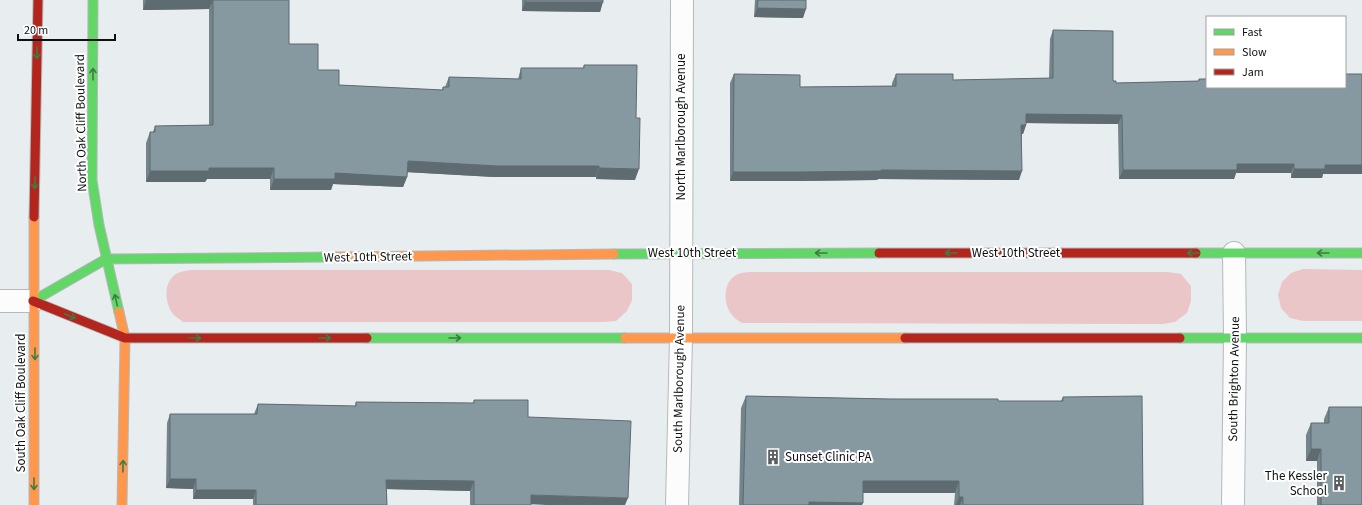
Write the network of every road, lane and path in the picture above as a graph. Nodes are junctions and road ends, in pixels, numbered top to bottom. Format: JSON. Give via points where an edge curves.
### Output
{"nodes":[{"id":1,"x":38,"y":0,"type":"edge"},
{"id":2,"x":93,"y":0,"type":"edge"},
{"id":3,"x":682,"y":0,"type":"edge"},
{"id":4,"x":680,"y":253,"type":"junction"},
{"id":5,"x":1234,"y":253,"type":"junction"},
{"id":6,"x":1362,"y":253,"type":"edge"},
{"id":7,"x":106,"y":259,"type":"junction"},
{"id":8,"x":0,"y":301,"type":"edge"},
{"id":9,"x":34,"y":301,"type":"junction"},
{"id":10,"x":1236,"y":337,"type":"junction"},
{"id":11,"x":125,"y":338,"type":"junction"},
{"id":12,"x":681,"y":338,"type":"junction"},
{"id":13,"x":1362,"y":338,"type":"edge"},
{"id":14,"x":34,"y":505,"type":"edge"},
{"id":15,"x":122,"y":505,"type":"edge"},
{"id":16,"x":677,"y":505,"type":"edge"},
{"id":17,"x":1233,"y":505,"type":"edge"}],
"edges":[{"from":1,"to":9,"type":"street","one_way":true},
{"from":7,"to":2,"type":"street","name":"North Oak Cliff Boulevard","one_way":true,"via":[[92,180]]},
{"from":3,"to":4,"type":"street","name":"North Marlborough Avenue"},
{"from":5,"to":4,"type":"street","name":"West 10th Street","one_way":true},
{"from":4,"to":7,"type":"street","name":"West 10th Street"},
{"from":4,"to":12,"type":"street","name":"South Marlborough Avenue"},
{"from":6,"to":5,"type":"street","name":"West 10th Street","one_way":true},
{"from":5,"to":10,"type":"street","name":"South Brighton Avenue"},
{"from":7,"to":9,"type":"street","name":"West 10th Street"},
{"from":11,"to":7,"type":"street","name":"North Oak Cliff Boulevard","one_way":true},
{"from":8,"to":9,"type":"street"},
{"from":9,"to":11,"type":"street","one_way":true},
{"from":9,"to":14,"type":"street","name":"South Oak Cliff Boulevard","one_way":true},
{"from":10,"to":12,"type":"street"},
{"from":10,"to":13,"type":"street"},
{"from":10,"to":17,"type":"street","name":"South Brighton Avenue"},
{"from":11,"to":12,"type":"street","one_way":true},
{"from":15,"to":11,"type":"street","one_way":true},
{"from":12,"to":16,"type":"street","name":"South Marlborough Avenue"}]}
